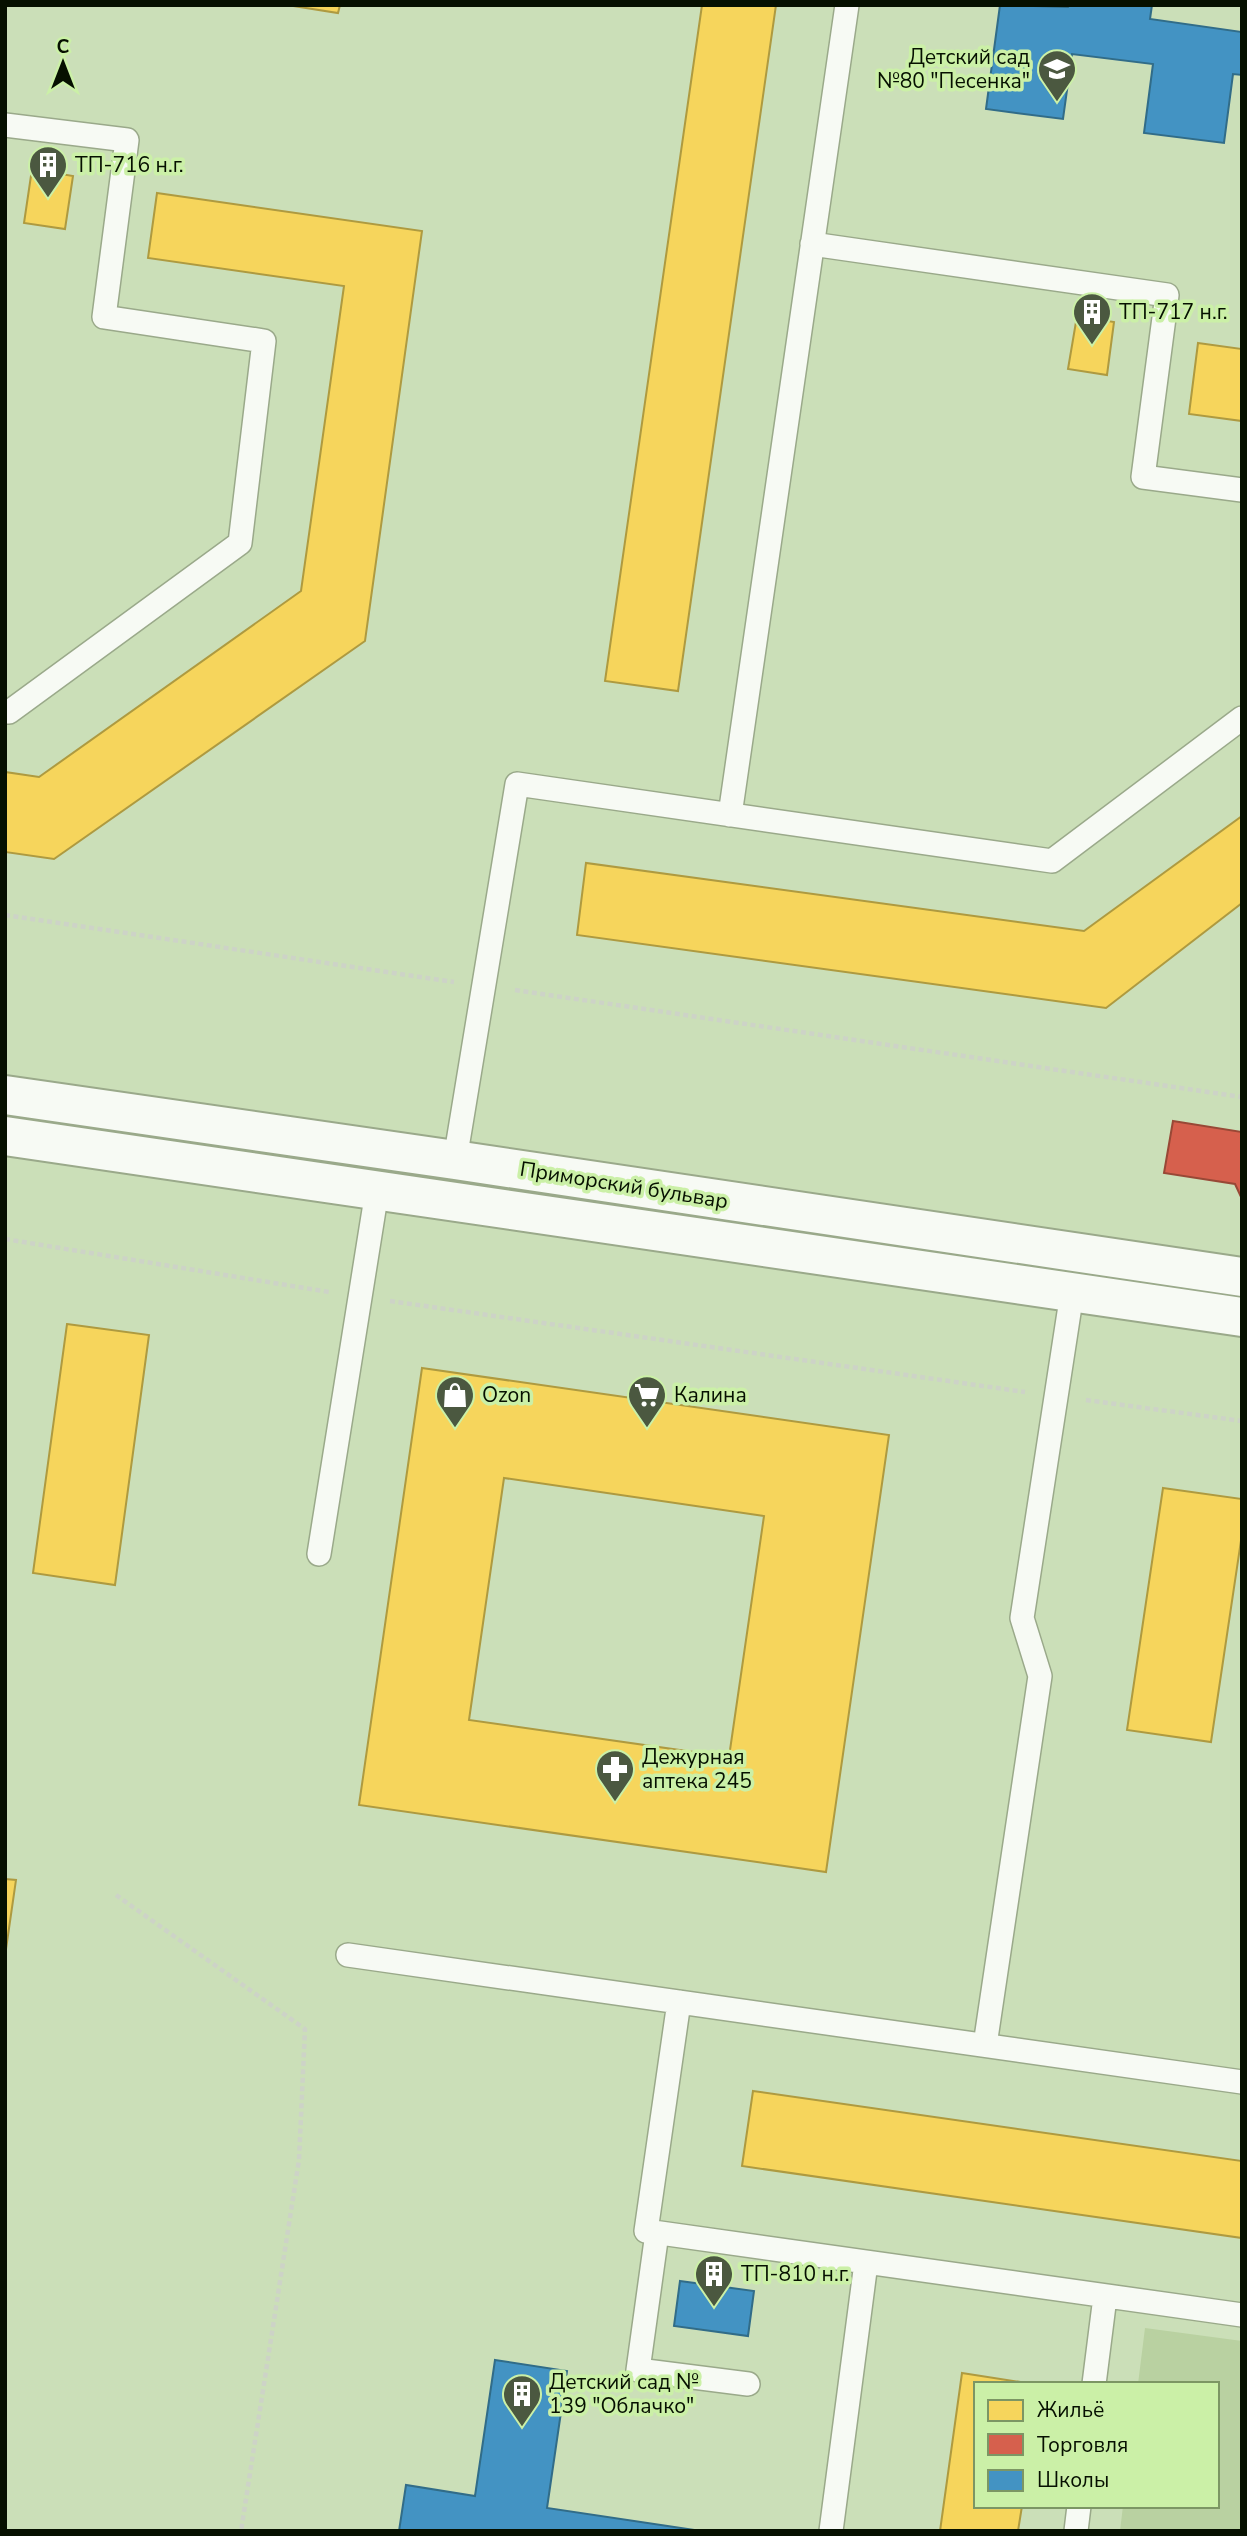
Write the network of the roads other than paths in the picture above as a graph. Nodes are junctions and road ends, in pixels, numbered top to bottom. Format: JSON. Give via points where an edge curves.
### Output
{"nodes":[{"id":1,"x":847,"y":5,"type":"edge"},
{"id":2,"x":5,"y":125,"type":"edge"},
{"id":3,"x":812,"y":244,"type":"junction"},
{"id":4,"x":1242,"y":490,"type":"edge"},
{"id":5,"x":5,"y":712,"type":"edge"},
{"id":6,"x":1242,"y":718,"type":"edge"},
{"id":7,"x":730,"y":815,"type":"junction"},
{"id":8,"x":5,"y":1096,"type":"edge"},
{"id":9,"x":5,"y":1136,"type":"edge"},
{"id":10,"x":455,"y":1160,"type":"junction"},
{"id":11,"x":377,"y":1191,"type":"junction"},
{"id":12,"x":1242,"y":1278,"type":"edge"},
{"id":13,"x":1072,"y":1293,"type":"junction"},
{"id":14,"x":1242,"y":1317,"type":"edge"},
{"id":15,"x":319,"y":1554,"type":"dead end"},
{"id":16,"x":348,"y":1955,"type":"dead end"},
{"id":17,"x":679,"y":2002,"type":"junction"},
{"id":18,"x":985,"y":2045,"type":"junction"},
{"id":19,"x":1242,"y":2082,"type":"edge"},
{"id":20,"x":657,"y":2233,"type":"junction"},
{"id":21,"x":866,"y":2263,"type":"junction"},
{"id":22,"x":1105,"y":2297,"type":"junction"},
{"id":23,"x":1242,"y":2315,"type":"edge"},
{"id":24,"x":1094,"y":2382,"type":"edge"},
{"id":25,"x":748,"y":2384,"type":"dead end"},
{"id":26,"x":1079,"y":2508,"type":"edge"},
{"id":27,"x":831,"y":2531,"type":"edge"},
{"id":28,"x":1076,"y":2531,"type":"edge"}],
"edges":[{"from":1,"to":3,"type":"lane"},
{"from":2,"to":5,"type":"lane","via":[[127,140],[104,317],[264,341],[240,544]]},
{"from":3,"to":4,"type":"lane","via":[[1167,295],[1143,477]]},
{"from":3,"to":7,"type":"lane"},
{"from":6,"to":7,"type":"lane","via":[[1052,861]]},
{"from":7,"to":10,"type":"lane","via":[[517,785]]},
{"from":8,"to":10,"type":"main road","name":"Приморский бульвар"},
{"from":9,"to":11,"type":"main road"},
{"from":10,"to":12,"type":"main road","name":"Приморский бульвар"},
{"from":11,"to":13,"type":"main road"},
{"from":11,"to":15,"type":"lane"},
{"from":13,"to":14,"type":"main road"},
{"from":13,"to":18,"type":"lane","via":[[1021,1618],[1040,1676]]},
{"from":16,"to":17,"type":"lane"},
{"from":17,"to":18,"type":"lane"},
{"from":17,"to":20,"type":"lane","via":[[646,2231]]},
{"from":18,"to":19,"type":"lane"},
{"from":20,"to":21,"type":"lane"},
{"from":20,"to":25,"type":"lane","via":[[638,2370]]},
{"from":21,"to":22,"type":"lane"},
{"from":21,"to":27,"type":"lane"},
{"from":22,"to":23,"type":"lane"},
{"from":22,"to":24,"type":"lane"},
{"from":26,"to":28,"type":"lane"}]}
